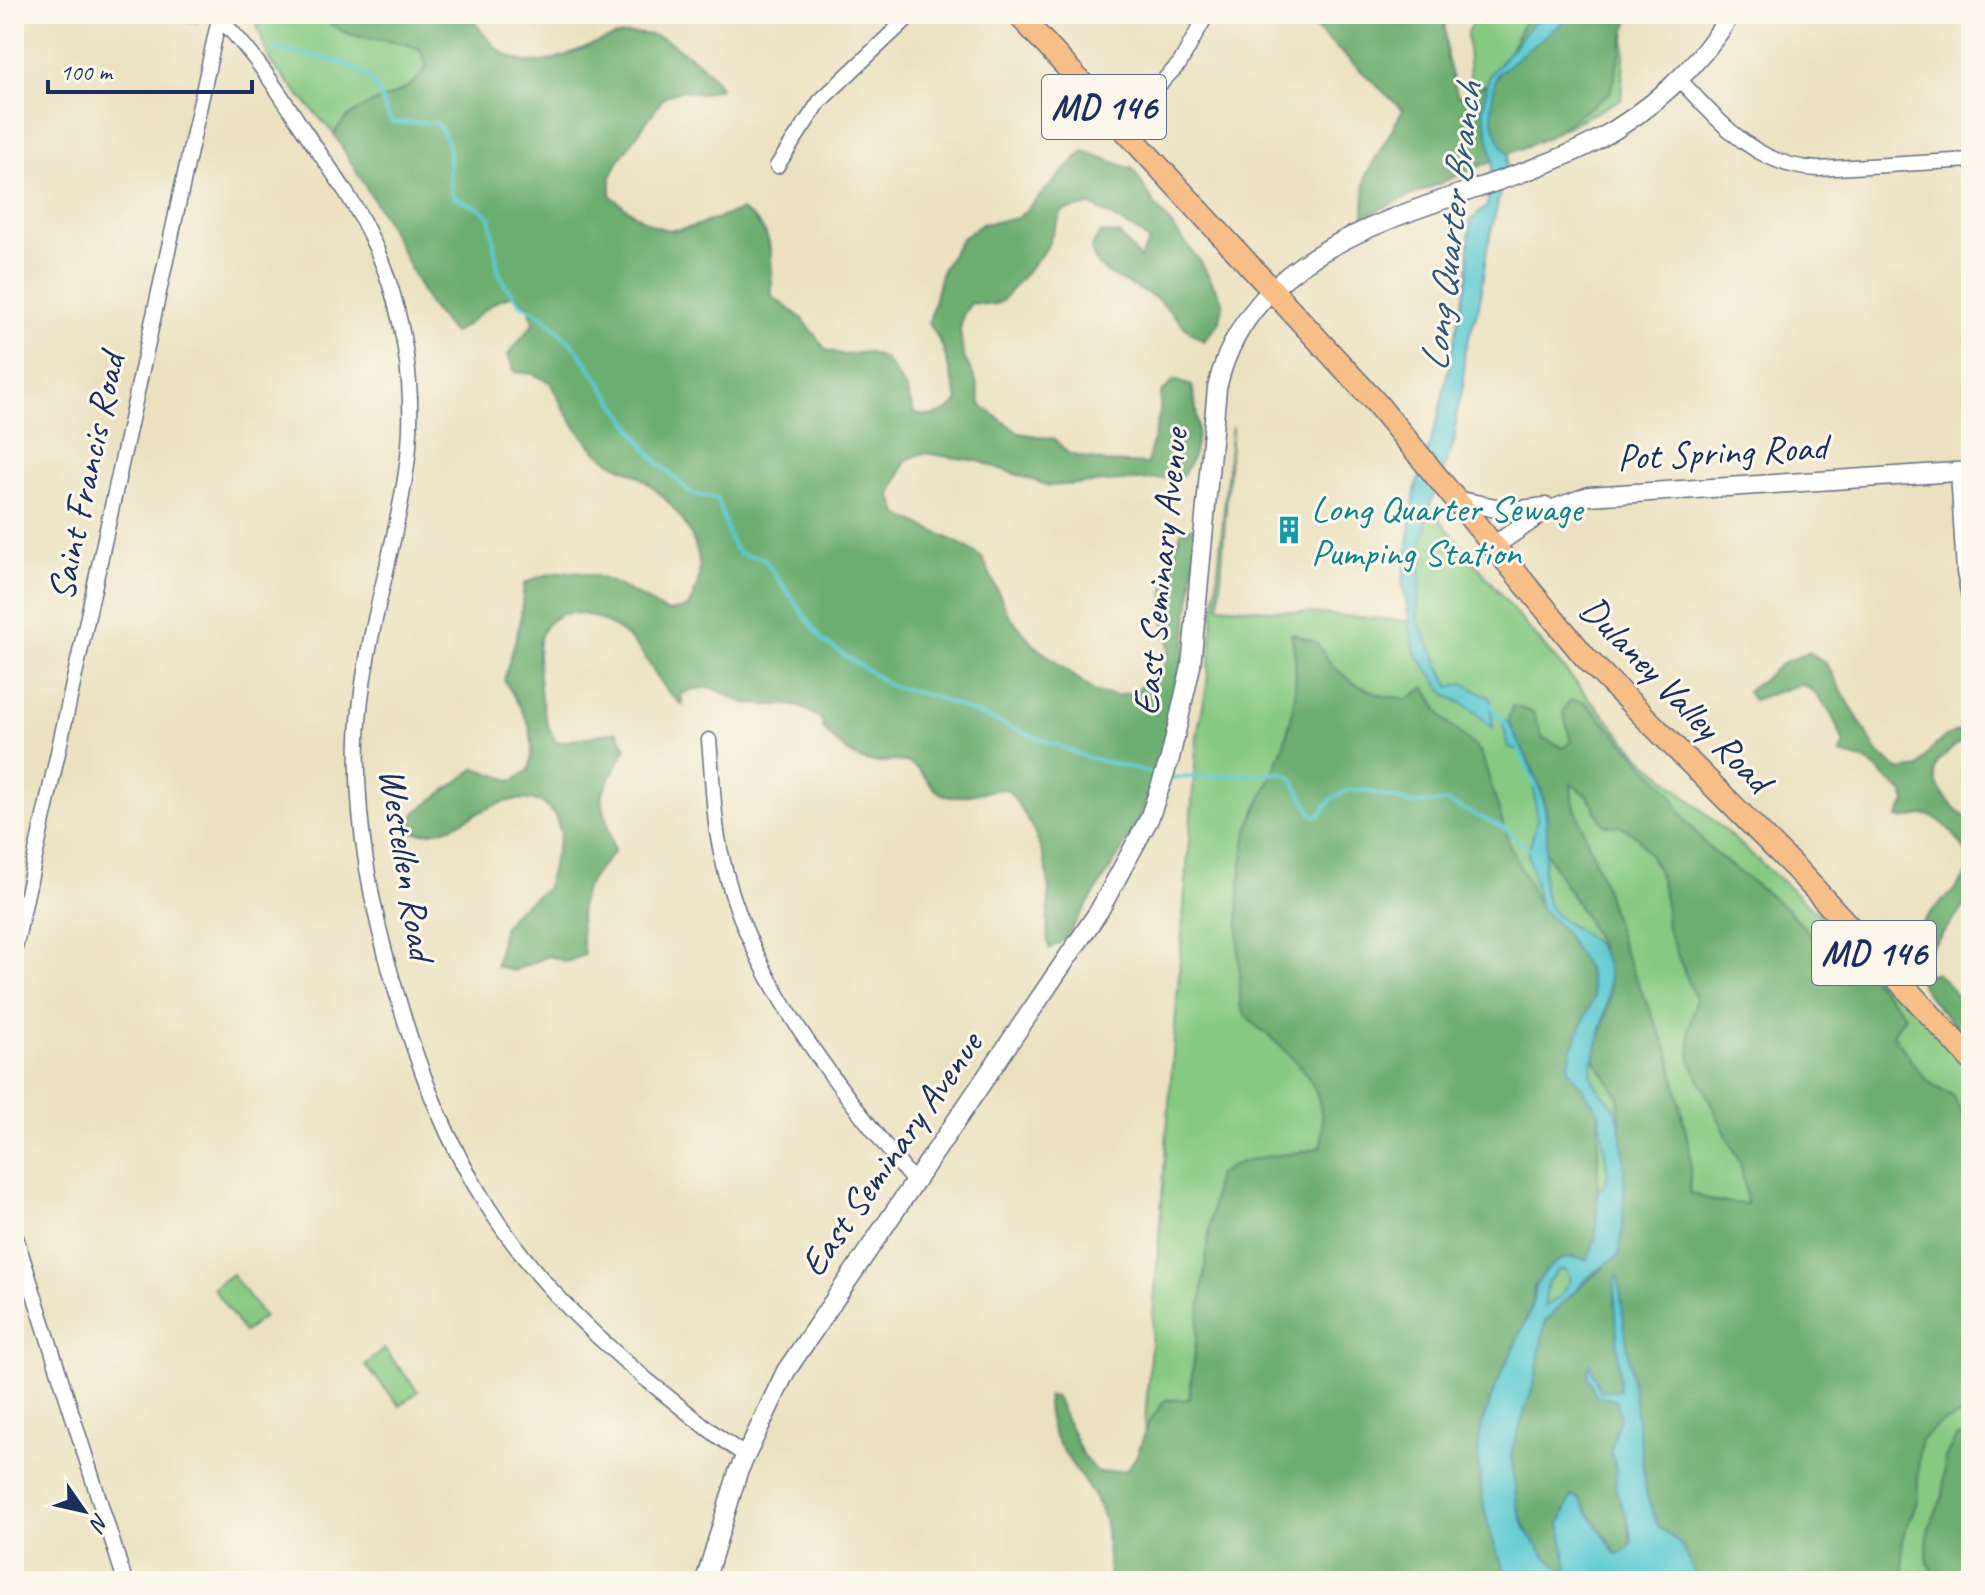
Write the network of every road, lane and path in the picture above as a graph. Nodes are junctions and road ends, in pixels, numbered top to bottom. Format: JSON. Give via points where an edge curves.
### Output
{"nodes":[{"id":1,"x":912,"y":14,"type":"edge"},
{"id":2,"x":1018,"y":14,"type":"edge"},
{"id":3,"x":1207,"y":14,"type":"edge"},
{"id":4,"x":1731,"y":14,"type":"edge"},
{"id":5,"x":220,"y":16,"type":"edge"},
{"id":6,"x":1679,"y":79,"type":"junction"},
{"id":7,"x":1121,"y":125,"type":"junction"},
{"id":8,"x":1971,"y":160,"type":"edge"},
{"id":9,"x":777,"y":166,"type":"dead end"},
{"id":10,"x":1274,"y":291,"type":"junction"},
{"id":11,"x":1965,"y":472,"type":"edge"},
{"id":12,"x":1455,"y":500,"type":"junction"},
{"id":13,"x":1557,"y":505,"type":"junction"},
{"id":14,"x":1492,"y":547,"type":"junction"},
{"id":15,"x":1971,"y":607,"type":"edge"},
{"id":16,"x":709,"y":740,"type":"dead end"},
{"id":17,"x":14,"y":953,"type":"edge"},
{"id":18,"x":1971,"y":1059,"type":"edge"},
{"id":19,"x":913,"y":1181,"type":"junction"},
{"id":20,"x":14,"y":1231,"type":"edge"},
{"id":21,"x":745,"y":1455,"type":"junction"},
{"id":22,"x":125,"y":1581,"type":"edge"},
{"id":23,"x":705,"y":1581,"type":"edge"}],
"edges":[{"from":1,"to":9,"type":"street","via":[[820,101]]},
{"from":2,"to":7,"type":"main road","name":"Dulaney Valley Road","number":"MD 146"},
{"from":3,"to":7,"type":"street","via":[[1180,63]]},
{"from":4,"to":6,"type":"street","name":"East Seminary Avenue"},
{"from":5,"to":17,"type":"street","name":"Saint Francis Road"},
{"from":5,"to":21,"type":"street","name":"Westellen Road","via":[[249,48],[367,230],[403,340],[409,449],[366,666],[358,767],[372,900],[423,1079],[468,1176],[541,1282],[601,1341]]},
{"from":6,"to":8,"type":"street","via":[[1749,148],[1794,167]]},
{"from":6,"to":10,"type":"street","name":"East Seminary Avenue","via":[[1610,133],[1356,232]]},
{"from":7,"to":10,"type":"main road","name":"Dulaney Valley Road","number":"MD 146"},
{"from":10,"to":12,"type":"main road","name":"Dulaney Valley Road","number":"MD 146"},
{"from":10,"to":19,"type":"street","name":"East Seminary Avenue","via":[[1245,323],[1217,388],[1191,666],[1165,776],[1141,837],[1111,892]]},
{"from":11,"to":13,"type":"street","name":"Pot Spring Road","via":[[1613,493]]},
{"from":11,"to":15,"type":"street","via":[[1964,572]]},
{"from":12,"to":13,"type":"street","via":[[1511,511]]},
{"from":12,"to":14,"type":"main road","name":"Dulaney Valley Road","number":"MD 146"},
{"from":13,"to":14,"type":"street","name":"Pot Spring Road"},
{"from":14,"to":18,"type":"main road","name":"Dulaney Valley Road","number":"MD 146","via":[[1604,677],[1798,871]]},
{"from":16,"to":19,"type":"street","via":[[717,832],[745,929],[795,1026]]},
{"from":19,"to":21,"type":"street","name":"East Seminary Avenue","via":[[799,1349]]},
{"from":20,"to":22,"type":"street"},
{"from":21,"to":23,"type":"street","name":"East Seminary Avenue"}]}
